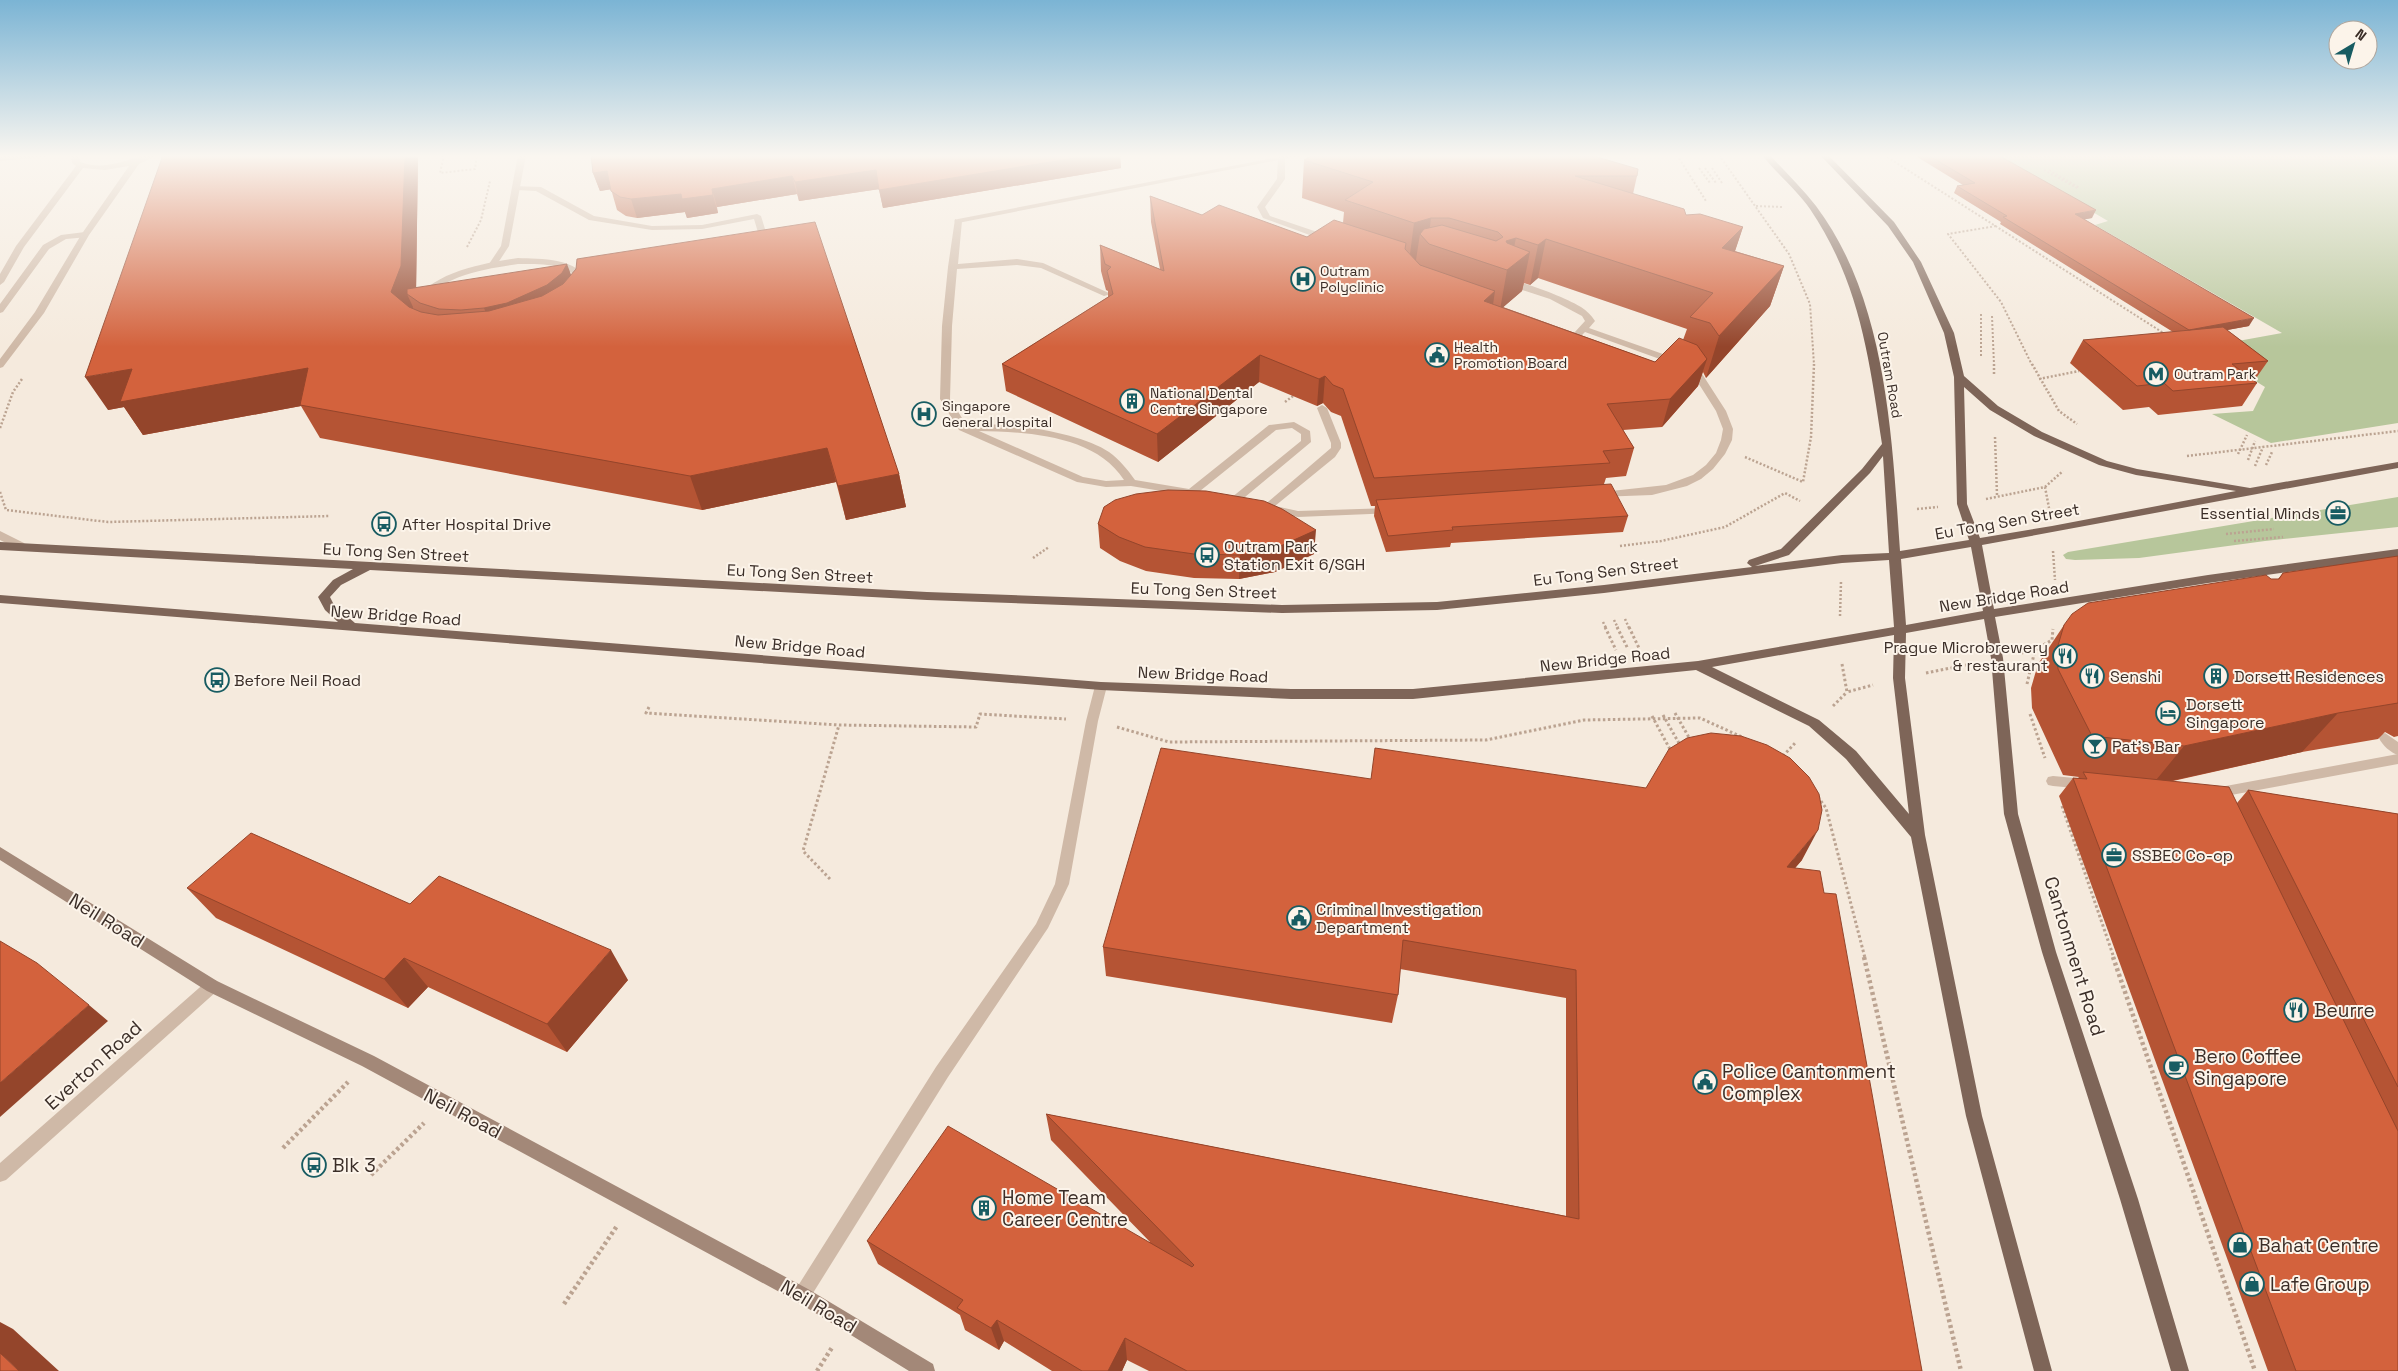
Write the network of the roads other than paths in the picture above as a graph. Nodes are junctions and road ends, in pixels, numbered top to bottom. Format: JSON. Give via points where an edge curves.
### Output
{"nodes":[{"id":1,"x":41,"y":219,"type":"edge"},
{"id":2,"x":96,"y":219,"type":"edge"},
{"id":3,"x":510,"y":219,"type":"edge"},
{"id":4,"x":598,"y":219,"type":"edge"},
{"id":5,"x":743,"y":219,"type":"edge"},
{"id":6,"x":758,"y":219,"type":"edge"},
{"id":7,"x":968,"y":219,"type":"edge"},
{"id":8,"x":1270,"y":219,"type":"edge"},
{"id":9,"x":1820,"y":219,"type":"edge"},
{"id":10,"x":1885,"y":219,"type":"edge"},
{"id":11,"x":85,"y":235,"type":"junction"},
{"id":12,"x":1338,"y":242,"type":"edge"},
{"id":13,"x":750,"y":250,"type":"edge"},
{"id":14,"x":493,"y":264,"type":"junction"},
{"id":15,"x":952,"y":267,"type":"junction"},
{"id":16,"x":1505,"y":281,"type":"edge"},
{"id":17,"x":0,"y":282,"type":"edge"},
{"id":18,"x":1107,"y":294,"type":"edge"},
{"id":19,"x":0,"y":310,"type":"edge"},
{"id":20,"x":1584,"y":329,"type":"junction"},
{"id":21,"x":1570,"y":335,"type":"edge"},
{"id":22,"x":0,"y":365,"type":"edge"},
{"id":23,"x":1959,"y":377,"type":"junction"},
{"id":24,"x":1322,"y":408,"type":"edge"},
{"id":25,"x":963,"y":428,"type":"junction"},
{"id":26,"x":1886,"y":444,"type":"junction"},
{"id":27,"x":2398,"y":465,"type":"edge"},
{"id":28,"x":1131,"y":483,"type":"junction"},
{"id":29,"x":2256,"y":490,"type":"junction"},
{"id":30,"x":1191,"y":493,"type":"junction"},
{"id":31,"x":1209,"y":496,"type":"edge"},
{"id":32,"x":1590,"y":496,"type":"edge"},
{"id":33,"x":1259,"y":505,"type":"junction"},
{"id":34,"x":1405,"y":510,"type":"edge"},
{"id":35,"x":0,"y":535,"type":"edge"},
{"id":36,"x":1976,"y":544,"type":"junction"},
{"id":37,"x":0,"y":546,"type":"edge"},
{"id":38,"x":20,"y":546,"type":"junction"},
{"id":39,"x":2398,"y":553,"type":"edge"},
{"id":40,"x":1894,"y":556,"type":"junction"},
{"id":41,"x":370,"y":566,"type":"junction"},
{"id":42,"x":1688,"y":577,"type":"junction"},
{"id":43,"x":2208,"y":579,"type":"junction"},
{"id":44,"x":2223,"y":593,"type":"edge"},
{"id":45,"x":0,"y":599,"type":"edge"},
{"id":46,"x":1989,"y":614,"type":"junction"},
{"id":47,"x":353,"y":628,"type":"junction"},
{"id":48,"x":1900,"y":631,"type":"junction"},
{"id":49,"x":1698,"y":665,"type":"junction"},
{"id":50,"x":1101,"y":686,"type":"junction"},
{"id":51,"x":2385,"y":738,"type":"edge"},
{"id":52,"x":2398,"y":750,"type":"edge"},
{"id":53,"x":2398,"y":759,"type":"edge"},
{"id":54,"x":2054,"y":780,"type":"road end"},
{"id":55,"x":2100,"y":786,"type":"edge"},
{"id":56,"x":2224,"y":810,"type":"edge"},
{"id":57,"x":1918,"y":835,"type":"junction"},
{"id":58,"x":0,"y":853,"type":"edge"},
{"id":59,"x":212,"y":986,"type":"junction"},
{"id":60,"x":0,"y":1174,"type":"edge"},
{"id":61,"x":802,"y":1295,"type":"junction"},
{"id":62,"x":926,"y":1371,"type":"edge"},
{"id":63,"x":2042,"y":1371,"type":"edge"},
{"id":64,"x":2180,"y":1371,"type":"edge"}],
"edges":[{"from":1,"to":17,"type":"street","via":[[20,246]]},
{"from":2,"to":11,"type":"street"},
{"from":3,"to":14,"type":"street","via":[[505,246]]},
{"from":4,"to":5,"type":"street","via":[[652,228],[702,228]]},
{"from":6,"to":13,"type":"street","via":[[764,239]]},
{"from":7,"to":15,"type":"street","via":[[958,221]]},
{"from":8,"to":12,"type":"street"},
{"from":9,"to":26,"type":"main road","name":"Outram Road","via":[[1842,256],[1860,300],[1874,357]]},
{"from":10,"to":23,"type":"main road","via":[[1917,262],[1949,333]]},
{"from":11,"to":19,"type":"street","via":[[64,237],[46,247]]},
{"from":11,"to":22,"type":"street","via":[[39,313]]},
{"from":14,"to":14,"type":"street","via":[[441,283],[424,296],[414,310],[414,324],[425,335],[445,342],[502,341],[557,322],[575,308],[589,280],[561,265],[541,261]]},
{"from":15,"to":18,"type":"street","via":[[1017,262],[1043,266]]},
{"from":15,"to":25,"type":"street","via":[[946,326],[945,399]]},
{"from":16,"to":20,"type":"street","via":[[1576,307],[1587,314],[1590,322]]},
{"from":20,"to":21,"type":"street"},
{"from":20,"to":32,"type":"street","via":[[1694,368],[1728,426],[1724,447],[1715,462],[1702,475],[1679,487]]},
{"from":23,"to":29,"type":"main road","via":[[1994,408],[2038,434],[2103,463],[2136,472]]},
{"from":23,"to":36,"type":"main road","via":[[1962,504]]},
{"from":24,"to":33,"type":"street","via":[[1336,443],[1331,456]]},
{"from":25,"to":28,"type":"street","via":[[1081,480]]},
{"from":25,"to":28,"type":"street","via":[[1010,428],[1073,441],[1116,461],[1127,470]]},
{"from":26,"to":40,"type":"main road","name":"Outram Road"},
{"from":26,"to":42,"type":"main road","via":[[1866,471],[1785,552],[1763,561]]},
{"from":27,"to":29,"type":"main road","name":"Eu Tong Sen Street"},
{"from":28,"to":30,"type":"street"},
{"from":29,"to":36,"type":"main road","name":"Eu Tong Sen Street"},
{"from":30,"to":31,"type":"street"},
{"from":30,"to":33,"type":"street","via":[[1273,427],[1294,426],[1306,433],[1306,442],[1231,499]]},
{"from":33,"to":34,"type":"street","via":[[1298,514]]},
{"from":35,"to":38,"type":"street"},
{"from":36,"to":40,"type":"main road","name":"Eu Tong Sen Street"},
{"from":36,"to":46,"type":"main road","name":"Cantonment Road"},
{"from":37,"to":38,"type":"main road","name":"Eu Tong Sen Street"},
{"from":38,"to":41,"type":"main road","name":"Eu Tong Sen Street"},
{"from":39,"to":43,"type":"main road","name":"New Bridge Road"},
{"from":40,"to":42,"type":"main road","name":"Eu Tong Sen Street"},
{"from":40,"to":48,"type":"main road","name":"Outram Road"},
{"from":41,"to":42,"type":"main road","name":"Eu Tong Sen Street","via":[[928,596],[1282,609],[1437,606]]},
{"from":41,"to":47,"type":"main road","via":[[344,577],[324,597],[329,607]]},
{"from":43,"to":44,"type":"street"},
{"from":43,"to":46,"type":"main road","name":"New Bridge Road"},
{"from":45,"to":47,"type":"main road","name":"New Bridge Road"},
{"from":46,"to":48,"type":"main road","name":"New Bridge Road"},
{"from":46,"to":64,"type":"main road","name":"Cantonment Road","via":[[1997,658],[2011,814],[2049,952],[2129,1199]]},
{"from":47,"to":50,"type":"main road","name":"New Bridge Road"},
{"from":48,"to":49,"type":"main road","name":"New Bridge Road"},
{"from":48,"to":57,"type":"main road","via":[[1899,678]]},
{"from":49,"to":50,"type":"main road","name":"New Bridge Road","via":[[1412,694],[1292,694]]},
{"from":49,"to":57,"type":"main road","via":[[1814,723],[1851,755]]},
{"from":50,"to":61,"type":"street","via":[[1062,884],[1041,928],[942,1072]]},
{"from":51,"to":52,"type":"street"},
{"from":53,"to":56,"type":"street","via":[[2208,794]]},
{"from":54,"to":55,"type":"street"},
{"from":57,"to":63,"type":"main road","via":[[1974,1116]]},
{"from":58,"to":59,"type":"main road","name":"Neil Road"},
{"from":59,"to":60,"type":"street","name":"Everton Road"},
{"from":59,"to":61,"type":"main road","name":"Neil Road","via":[[368,1062]]},
{"from":61,"to":62,"type":"main road","name":"Neil Road"}]}
